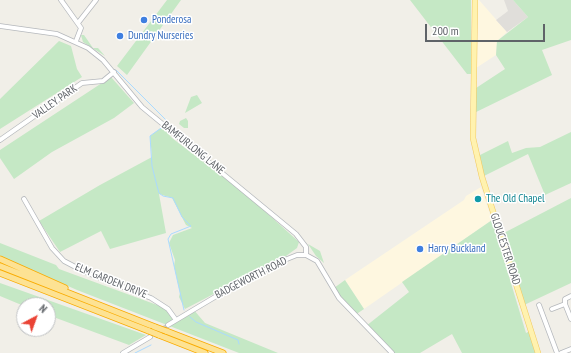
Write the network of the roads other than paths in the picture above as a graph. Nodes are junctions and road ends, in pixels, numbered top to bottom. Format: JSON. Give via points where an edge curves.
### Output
{"nodes":[{"id":1,"x":61,"y":0,"type":"edge"},
{"id":2,"x":96,"y":0,"type":"edge"},
{"id":3,"x":476,"y":0,"type":"edge"},
{"id":4,"x":78,"y":23,"type":"junction"},
{"id":5,"x":0,"y":26,"type":"edge"},
{"id":6,"x":76,"y":41,"type":"junction"},
{"id":7,"x":114,"y":72,"type":"junction"},
{"id":8,"x":0,"y":140,"type":"edge"},
{"id":9,"x":24,"y":199,"type":"dead end"},
{"id":10,"x":306,"y":255,"type":"junction"},
{"id":11,"x":0,"y":259,"type":"edge"},
{"id":12,"x":0,"y":266,"type":"edge"},
{"id":13,"x":0,"y":273,"type":"edge"},
{"id":14,"x":0,"y":277,"type":"edge"},
{"id":15,"x":47,"y":292,"type":"junction"},
{"id":16,"x":571,"y":296,"type":"edge"},
{"id":17,"x":565,"y":304,"type":"junction"},
{"id":18,"x":539,"y":305,"type":"dead end"},
{"id":19,"x":552,"y":309,"type":"dead end"},
{"id":20,"x":115,"y":311,"type":"junction"},
{"id":21,"x":571,"y":317,"type":"edge"},
{"id":22,"x":176,"y":320,"type":"junction"},
{"id":23,"x":168,"y":324,"type":"tunnel mouth"},
{"id":24,"x":149,"y":334,"type":"junction"},
{"id":25,"x":571,"y":349,"type":"edge"},
{"id":26,"x":123,"y":353,"type":"edge"},
{"id":27,"x":205,"y":353,"type":"edge"},
{"id":28,"x":223,"y":353,"type":"edge"},
{"id":29,"x":392,"y":353,"type":"edge"},
{"id":30,"x":538,"y":353,"type":"edge"},
{"id":31,"x":557,"y":353,"type":"edge"},
{"id":32,"x":561,"y":353,"type":"edge"}],
"edges":[{"from":1,"to":4,"type":"street"},
{"from":2,"to":4,"type":"street"},
{"from":3,"to":30,"type":"main road","name":"GLOUCESTER ROAD","via":[[473,138],[482,177]]},
{"from":4,"to":6,"type":"street","via":[[81,30]]},
{"from":5,"to":6,"type":"street","name":"BAMFURLONG LANE","via":[[57,34]]},
{"from":6,"to":7,"type":"street","name":"BAMFURLONG LANE","via":[[88,48]]},
{"from":7,"to":8,"type":"street","name":"VALLEY PARK","via":[[103,81],[82,83]]},
{"from":7,"to":10,"type":"street","name":"BAMFURLONG LANE","via":[[142,107],[296,234],[306,247]]},
{"from":9,"to":22,"type":"street","name":"ELM GARDEN DRIVE","via":[[52,248],[64,261],[84,272],[151,298],[164,306]]},
{"from":10,"to":22,"type":"street","name":"BADGEWORTH ROAD","via":[[297,255],[240,282]]},
{"from":10,"to":29,"type":"street","via":[[317,261],[339,298]]},
{"from":11,"to":20,"type":"highway"},
{"from":12,"to":20,"type":"highway"},
{"from":13,"to":15,"type":"highway"},
{"from":14,"to":15,"type":"highway"},
{"from":15,"to":24,"type":"highway"},
{"from":16,"to":17,"type":"street","via":[[565,299]]},
{"from":17,"to":19,"type":"street"},
{"from":17,"to":21,"type":"street"},
{"from":18,"to":31,"type":"street"},
{"from":20,"to":28,"type":"highway","bridge":true},
{"from":22,"to":23,"type":"street","name":"BADGEWORTH ROAD"},
{"from":24,"to":26,"type":"street"},
{"from":24,"to":27,"type":"highway","bridge":true,"via":[[159,335]]},
{"from":25,"to":32,"type":"street"}]}
